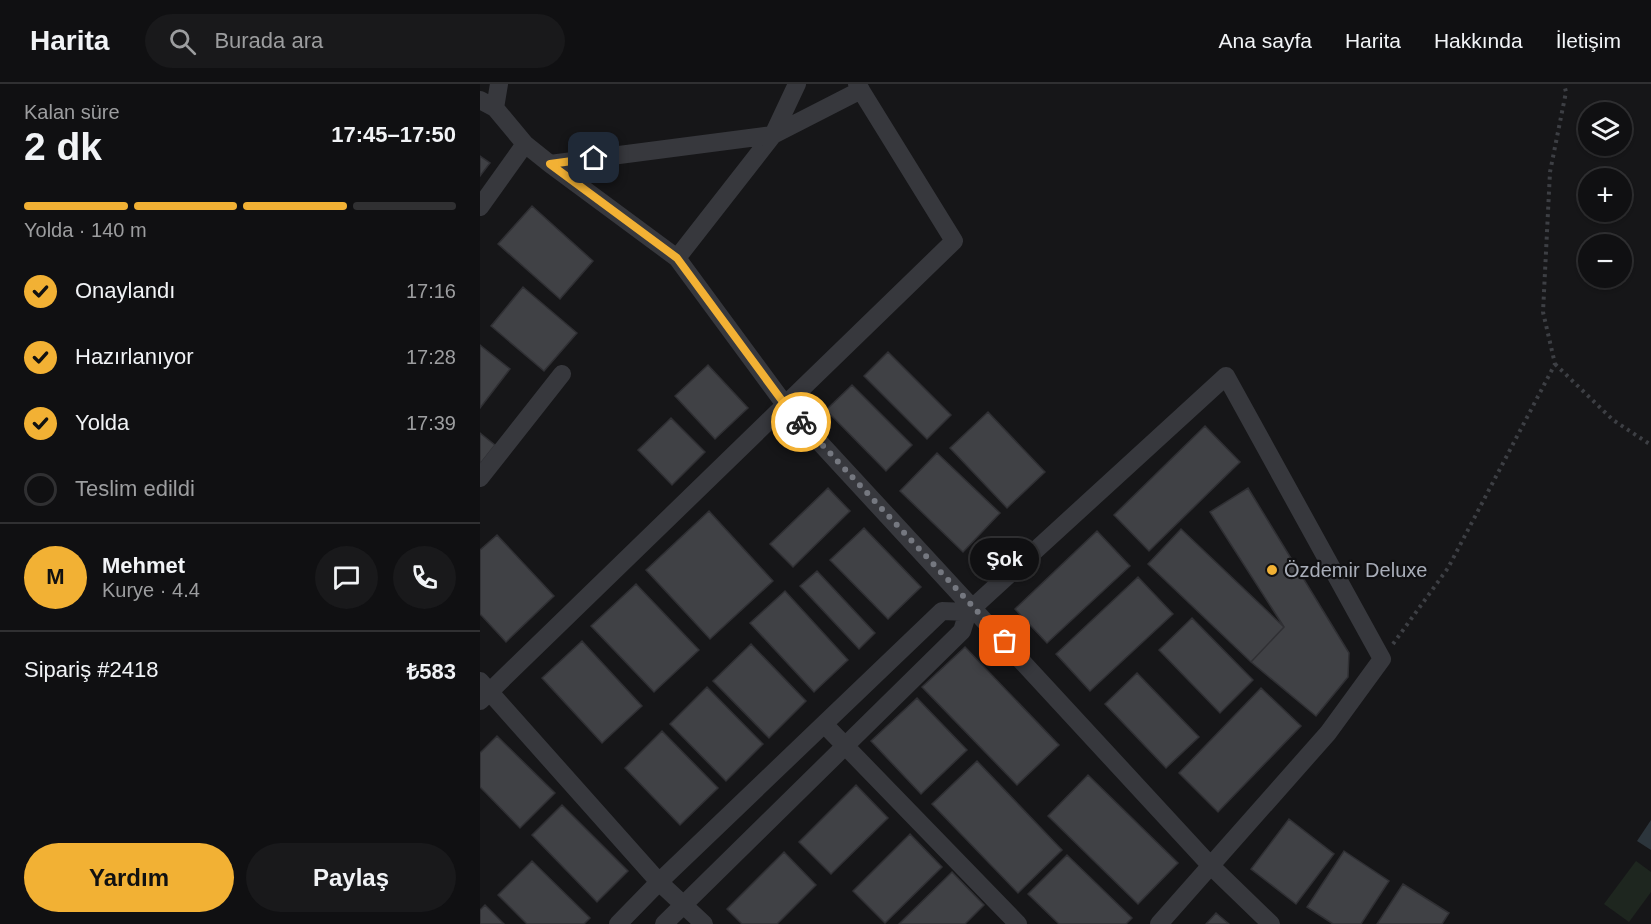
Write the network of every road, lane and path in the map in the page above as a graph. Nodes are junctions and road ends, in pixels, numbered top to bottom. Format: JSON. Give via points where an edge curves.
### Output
{"nodes":[{"id":1,"x":499,"y":84,"type":"edge"},
{"id":2,"x":797,"y":84,"type":"edge"},
{"id":3,"x":1564,"y":84,"type":"edge"},
{"id":4,"x":859,"y":87,"type":"edge"},
{"id":5,"x":488,"y":104,"type":"edge"},
{"id":6,"x":773,"y":135,"type":"junction"},
{"id":7,"x":525,"y":144,"type":"junction"},
{"id":8,"x":550,"y":164,"type":"junction"},
{"id":9,"x":480,"y":207,"type":"edge"},
{"id":10,"x":677,"y":258,"type":"junction"},
{"id":11,"x":1555,"y":364,"type":"junction"},
{"id":12,"x":562,"y":374,"type":"dead end"},
{"id":13,"x":786,"y":406,"type":"junction"},
{"id":14,"x":1651,"y":445,"type":"edge"},
{"id":15,"x":480,"y":478,"type":"edge"},
{"id":16,"x":971,"y":609,"type":"junction"},
{"id":17,"x":1382,"y":659,"type":"junction"},
{"id":18,"x":483,"y":691,"type":"edge"},
{"id":19,"x":824,"y":724,"type":"junction"},
{"id":20,"x":846,"y":744,"type":"junction"},
{"id":21,"x":1210,"y":865,"type":"junction"},
{"id":22,"x":659,"y":882,"type":"junction"},
{"id":23,"x":683,"y":904,"type":"junction"},
{"id":24,"x":1010,"y":921,"type":"edge"},
{"id":25,"x":618,"y":924,"type":"edge"},
{"id":26,"x":664,"y":924,"type":"edge"},
{"id":27,"x":704,"y":924,"type":"edge"},
{"id":28,"x":1159,"y":924,"type":"edge"},
{"id":29,"x":1271,"y":924,"type":"edge"}],
"edges":[{"from":1,"to":5,"type":"street"},
{"from":2,"to":6,"type":"street"},
{"from":3,"to":11,"type":"path","via":[[1566,92],[1550,172],[1544,312]]},
{"from":4,"to":6,"type":"street"},
{"from":4,"to":13,"type":"street","via":[[954,241]]},
{"from":5,"to":7,"type":"street"},
{"from":6,"to":8,"type":"street"},
{"from":6,"to":10,"type":"street"},
{"from":7,"to":8,"type":"street"},
{"from":7,"to":9,"type":"street"},
{"from":8,"to":10,"type":"street"},
{"from":10,"to":13,"type":"street"},
{"from":11,"to":14,"type":"path","via":[[1613,420]]},
{"from":11,"to":17,"type":"path","via":[[1448,568]]},
{"from":12,"to":15,"type":"street"},
{"from":13,"to":16,"type":"street"},
{"from":13,"to":18,"type":"street"},
{"from":16,"to":17,"type":"street","via":[[1226,376]]},
{"from":16,"to":19,"type":"street","via":[[942,611]]},
{"from":16,"to":20,"type":"street","via":[[962,631]]},
{"from":16,"to":21,"type":"street"},
{"from":17,"to":21,"type":"street","via":[[1328,733]]},
{"from":18,"to":22,"type":"street"},
{"from":19,"to":20,"type":"street"},
{"from":19,"to":22,"type":"street"},
{"from":20,"to":23,"type":"street"},
{"from":20,"to":24,"type":"street"},
{"from":21,"to":28,"type":"street"},
{"from":21,"to":29,"type":"street"},
{"from":22,"to":23,"type":"street"},
{"from":22,"to":25,"type":"street"},
{"from":23,"to":26,"type":"street"},
{"from":23,"to":27,"type":"street"}]}
